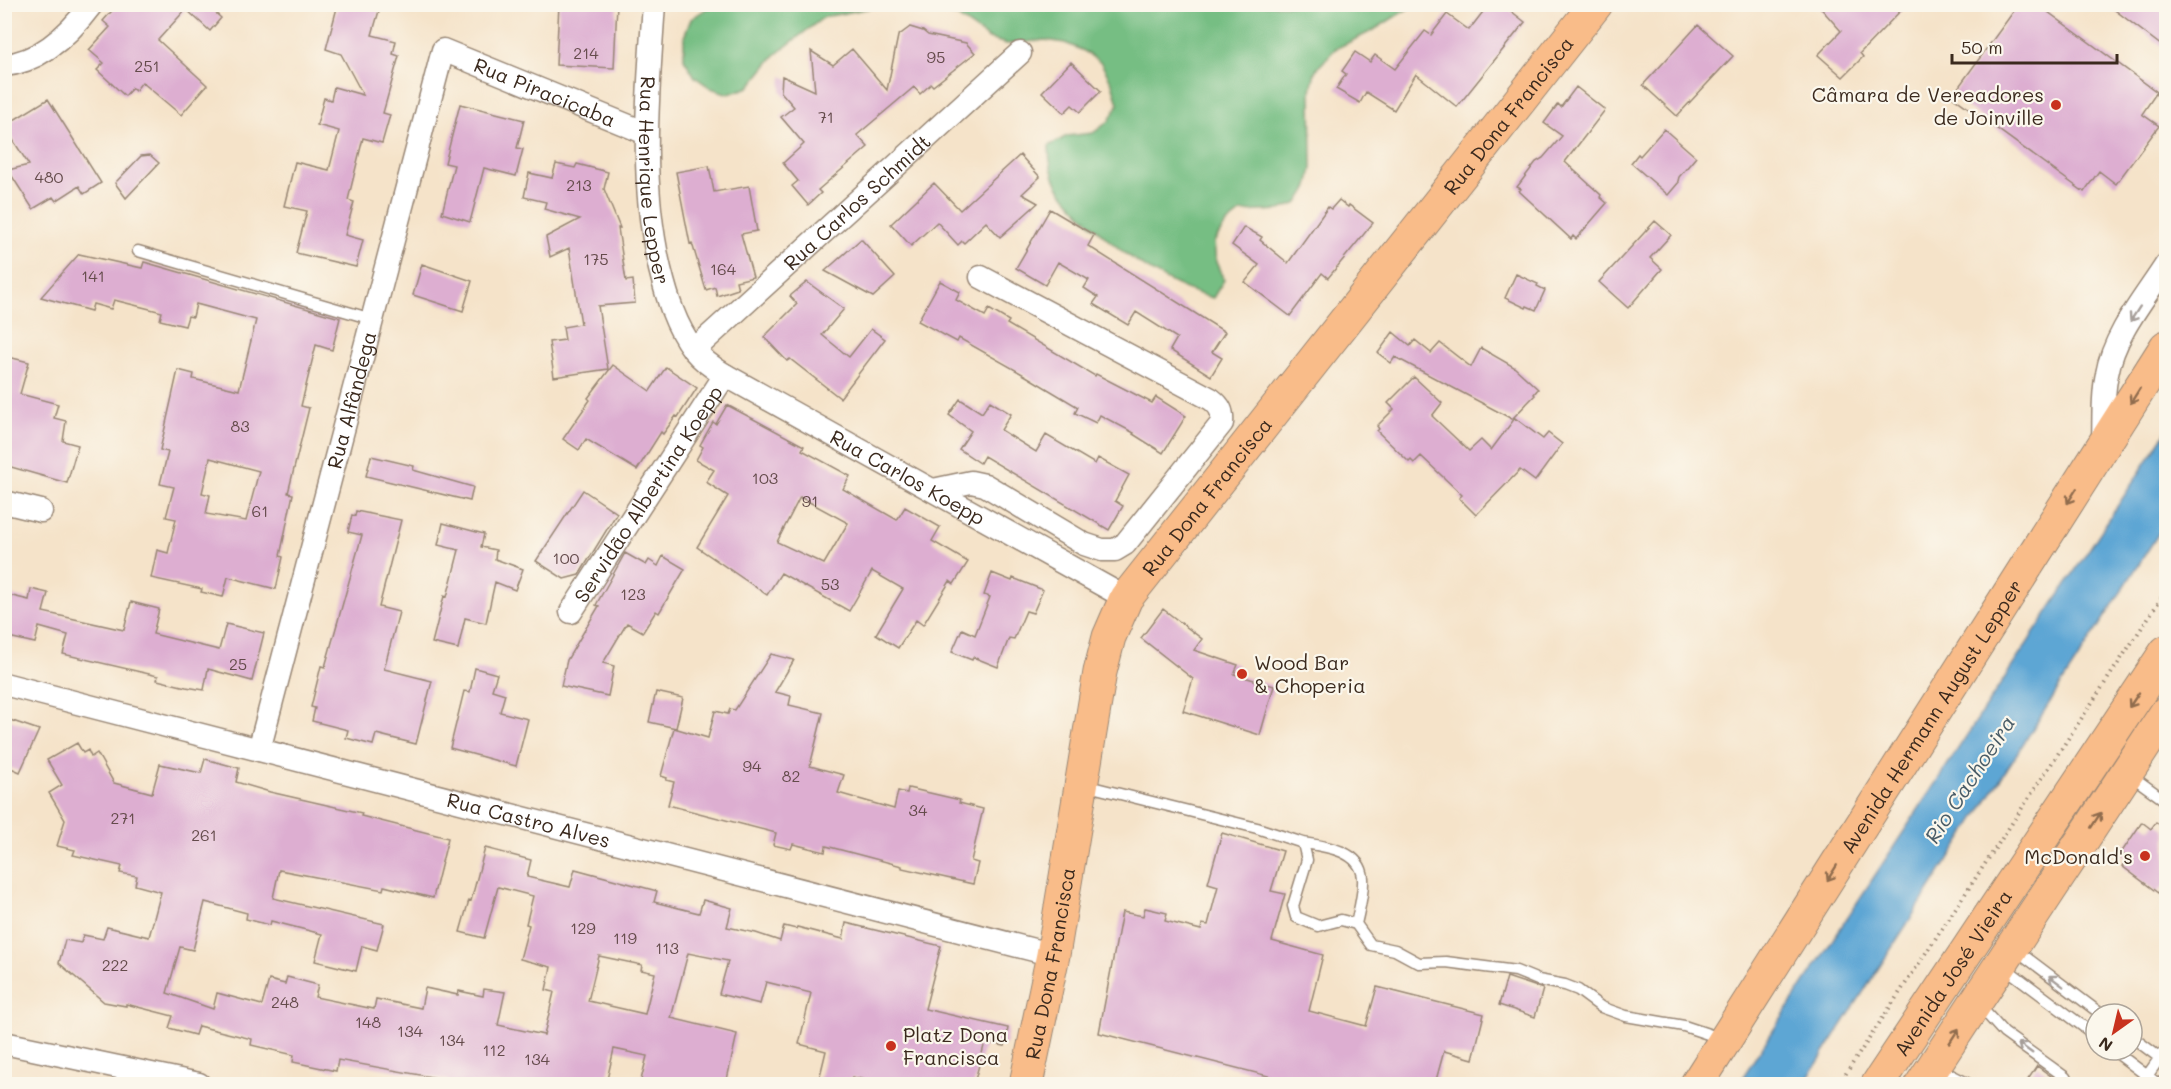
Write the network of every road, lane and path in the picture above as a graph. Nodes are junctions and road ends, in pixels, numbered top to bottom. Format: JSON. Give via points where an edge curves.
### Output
{"nodes":[{"id":1,"x":92,"y":4,"type":"edge"},
{"id":2,"x":654,"y":4,"type":"edge"},
{"id":3,"x":1596,"y":4,"type":"edge"},
{"id":4,"x":443,"y":50,"type":"joint"},
{"id":5,"x":1020,"y":53,"type":"dead end"},
{"id":6,"x":4,"y":65,"type":"edge"},
{"id":7,"x":646,"y":133,"type":"junction"},
{"id":8,"x":138,"y":250,"type":"dead end"},
{"id":9,"x":2166,"y":266,"type":"edge"},
{"id":10,"x":981,"y":277,"type":"dead end"},
{"id":11,"x":372,"y":319,"type":"junction"},
{"id":12,"x":2166,"y":346,"type":"edge"},
{"id":13,"x":694,"y":350,"type":"junction"},
{"id":14,"x":724,"y":375,"type":"junction"},
{"id":15,"x":2103,"y":446,"type":"junction"},
{"id":16,"x":933,"y":490,"type":"junction"},
{"id":17,"x":4,"y":502,"type":"edge"},
{"id":18,"x":41,"y":511,"type":"dead end"},
{"id":19,"x":2166,"y":591,"type":"edge"},
{"id":20,"x":1126,"y":598,"type":"junction"},
{"id":21,"x":571,"y":612,"type":"dead end"},
{"id":22,"x":2166,"y":652,"type":"edge"},
{"id":23,"x":4,"y":684,"type":"edge"},
{"id":24,"x":2166,"y":713,"type":"edge"},
{"id":25,"x":259,"y":750,"type":"junction"},
{"id":26,"x":2127,"y":773,"type":"junction"},
{"id":27,"x":1082,"y":785,"type":"junction"},
{"id":28,"x":2166,"y":801,"type":"edge"},
{"id":29,"x":1303,"y":843,"type":"junction"},
{"id":30,"x":1356,"y":924,"type":"junction"},
{"id":31,"x":1053,"y":955,"type":"junction"},
{"id":32,"x":2007,"y":956,"type":"junction"},
{"id":33,"x":1976,"y":1002,"type":"junction"},
{"id":34,"x":2084,"y":1004,"type":"edge"},
{"id":35,"x":2084,"y":1025,"type":"edge"},
{"id":36,"x":1726,"y":1040,"type":"junction"},
{"id":37,"x":4,"y":1043,"type":"edge"},
{"id":38,"x":2144,"y":1043,"type":"edge"},
{"id":39,"x":2163,"y":1053,"type":"edge"},
{"id":40,"x":2129,"y":1062,"type":"edge"},
{"id":41,"x":1928,"y":1075,"type":"edge"},
{"id":42,"x":2147,"y":1076,"type":"junction"},
{"id":43,"x":199,"y":1084,"type":"edge"},
{"id":44,"x":1026,"y":1084,"type":"edge"},
{"id":45,"x":1697,"y":1084,"type":"edge"},
{"id":46,"x":1839,"y":1084,"type":"edge"},
{"id":47,"x":1878,"y":1084,"type":"edge"},
{"id":48,"x":1969,"y":1084,"type":"edge"},
{"id":49,"x":2068,"y":1084,"type":"edge"},
{"id":50,"x":2158,"y":1084,"type":"edge"}],
"edges":[{"from":1,"to":6,"type":"street","via":[[57,43],[32,57]]},
{"from":2,"to":7,"type":"street","name":"Rua Henrique Lepper"},
{"from":3,"to":20,"type":"main road","name":"Rua Dona Francisca"},
{"from":4,"to":7,"type":"street","name":"Rua Piracicaba"},
{"from":4,"to":11,"type":"street","name":"Rua Alfândega"},
{"from":5,"to":13,"type":"street","name":"Rua Carlos Schmidt"},
{"from":7,"to":13,"type":"street","name":"Rua Henrique Lepper","via":[[652,231],[668,300]]},
{"from":8,"to":11,"type":"lane"},
{"from":9,"to":15,"type":"street","one_way":true,"via":[[2113,354],[2106,374]]},
{"from":10,"to":16,"type":"street","via":[[1211,399],[1223,413],[1221,423],[1125,544],[1115,550],[1083,544],[986,485],[971,482]]},
{"from":11,"to":25,"type":"street","name":"Rua Alfândega"},
{"from":12,"to":15,"type":"main road","name":"Avenida Hermann August Lepper","one_way":true},
{"from":13,"to":14,"type":"street","name":"Rua Carlos Koepp"},
{"from":14,"to":16,"type":"street","name":"Rua Carlos Koepp"},
{"from":14,"to":21,"type":"street","name":"Servidão Albertina Koepp"},
{"from":15,"to":36,"type":"main road","name":"Avenida Hermann August Lepper","one_way":true},
{"from":16,"to":20,"type":"street","name":"Rua Carlos Koepp"},
{"from":17,"to":18,"type":"street"},
{"from":19,"to":46,"type":"path"},
{"from":20,"to":27,"type":"main road","name":"Rua Dona Francisca","via":[[1102,663]]},
{"from":22,"to":47,"type":"main road","name":"Avenida José Vieira","one_way":true},
{"from":23,"to":25,"type":"street","name":"Rua Castro Alves"},
{"from":24,"to":26,"type":"main road","name":"Avenida José Vieira"},
{"from":25,"to":31,"type":"street","name":"Rua Castro Alves"},
{"from":26,"to":28,"type":"lane"},
{"from":32,"to":26,"type":"main road","name":"Avenida José Vieira","one_way":true},
{"from":27,"to":29,"type":"lane"},
{"from":27,"to":31,"type":"main road","name":"Rua Dona Francisca"},
{"from":29,"to":30,"type":"lane","via":[[1348,854],[1358,864],[1364,876]]},
{"from":29,"to":30,"type":"lane","via":[[1307,860],[1293,906],[1296,917],[1318,926],[1341,920]]},
{"from":30,"to":36,"type":"lane","via":[[1371,945],[1395,950],[1419,963],[1446,962],[1516,971],[1578,990],[1601,1007],[1626,1016],[1684,1026]]},
{"from":31,"to":44,"type":"main road","name":"Rua Dona Francisca"},
{"from":32,"to":33,"type":"main road","name":"Avenida José Vieira"},
{"from":34,"to":32,"type":"lane","one_way":true},
{"from":32,"to":35,"type":"lane"},
{"from":41,"to":33,"type":"main road","name":"Avenida José Vieira","one_way":true},
{"from":49,"to":33,"type":"lane","one_way":true,"via":[[2066,1077],[2004,1033]]},
{"from":36,"to":45,"type":"main road","name":"Avenida Hermann August Lepper"},
{"from":37,"to":43,"type":"street"},
{"from":38,"to":39,"type":"lane"},
{"from":39,"to":42,"type":"lane"},
{"from":40,"to":42,"type":"lane"},
{"from":41,"to":48,"type":"lane"},
{"from":42,"to":50,"type":"lane"}]}
